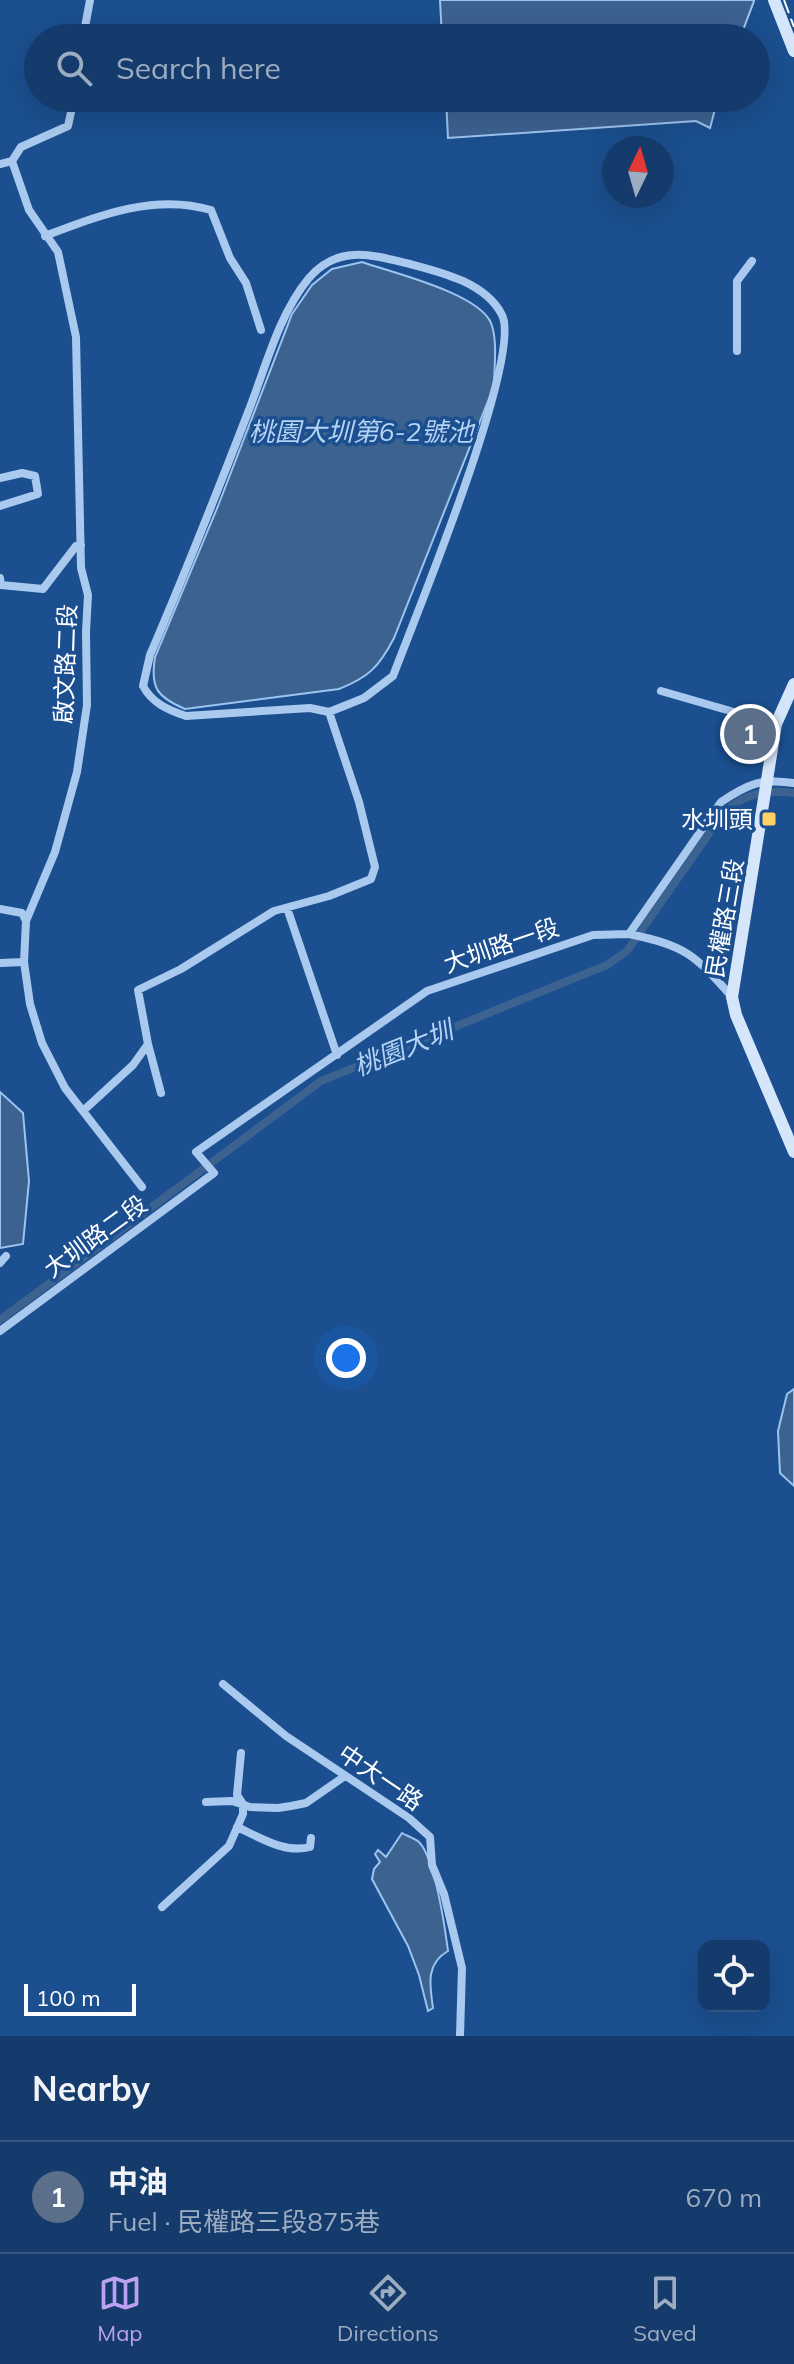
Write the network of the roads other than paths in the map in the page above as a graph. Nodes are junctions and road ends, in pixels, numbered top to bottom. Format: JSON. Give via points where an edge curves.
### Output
{"nodes":[{"id":1,"x":90,"y":0,"type":"edge"},
{"id":2,"x":774,"y":0,"type":"edge"},
{"id":3,"x":86,"y":24,"type":"edge"},
{"id":4,"x":794,"y":51,"type":"edge"},
{"id":5,"x":71,"y":112,"type":"edge"},
{"id":6,"x":12,"y":161,"type":"junction"},
{"id":7,"x":0,"y":164,"type":"edge"},
{"id":8,"x":45,"y":236,"type":"junction"},
{"id":9,"x":752,"y":261,"type":"dead end"},
{"id":10,"x":261,"y":330,"type":"dead end"},
{"id":11,"x":737,"y":351,"type":"dead end"},
{"id":12,"x":0,"y":478,"type":"edge"},
{"id":13,"x":0,"y":506,"type":"edge"},
{"id":14,"x":81,"y":545,"type":"junction"},
{"id":15,"x":0,"y":578,"type":"edge"},
{"id":16,"x":794,"y":684,"type":"edge"},
{"id":17,"x":661,"y":691,"type":"dead end"},
{"id":18,"x":329,"y":712,"type":"junction"},
{"id":19,"x":776,"y":724,"type":"junction"},
{"id":20,"x":769,"y":780,"type":"junction"},
{"id":21,"x":794,"y":783,"type":"edge"},
{"id":22,"x":287,"y":908,"type":"junction"},
{"id":23,"x":0,"y":909,"type":"edge"},
{"id":24,"x":26,"y":921,"type":"junction"},
{"id":25,"x":631,"y":934,"type":"junction"},
{"id":26,"x":24,"y":962,"type":"junction"},
{"id":27,"x":0,"y":963,"type":"edge"},
{"id":28,"x":732,"y":997,"type":"junction"},
{"id":29,"x":148,"y":1044,"type":"junction"},
{"id":30,"x":337,"y":1055,"type":"junction"},
{"id":31,"x":161,"y":1093,"type":"dead end"},
{"id":32,"x":83,"y":1111,"type":"junction"},
{"id":33,"x":794,"y":1152,"type":"edge"},
{"id":34,"x":214,"y":1173,"type":"joint"},
{"id":35,"x":142,"y":1187,"type":"dead end"},
{"id":36,"x":0,"y":1331,"type":"edge"},
{"id":37,"x":223,"y":1684,"type":"dead end"},
{"id":38,"x":241,"y":1753,"type":"dead end"},
{"id":39,"x":345,"y":1776,"type":"junction"},
{"id":40,"x":206,"y":1802,"type":"dead end"},
{"id":41,"x":243,"y":1804,"type":"junction"},
{"id":42,"x":237,"y":1827,"type":"junction"},
{"id":43,"x":311,"y":1838,"type":"dead end"},
{"id":44,"x":162,"y":1907,"type":"dead end"},
{"id":45,"x":460,"y":2036,"type":"edge"}],
"edges":[{"from":1,"to":3,"type":"street"},
{"from":2,"to":4,"type":"street"},
{"from":5,"to":6,"type":"street","via":[[68,126],[21,147]]},
{"from":6,"to":7,"type":"street"},
{"from":6,"to":8,"type":"street","name":"啟文路二段","via":[[29,210]]},
{"from":8,"to":10,"type":"street","via":[[123,209],[184,203],[211,210],[246,283]]},
{"from":8,"to":14,"type":"street","name":"啟文路二段","via":[[58,252],[76,337]]},
{"from":9,"to":11,"type":"street","via":[[737,281]]},
{"from":12,"to":13,"type":"street","via":[[14,473],[35,476],[38,494]]},
{"from":14,"to":15,"type":"street","via":[[43,589],[1,585]]},
{"from":14,"to":24,"type":"street","name":"啟文路二段","via":[[88,595],[87,705],[77,772]]},
{"from":16,"to":19,"type":"street","name":"民權路三段"},
{"from":17,"to":19,"type":"street"},
{"from":18,"to":18,"type":"street","via":[[310,708],[186,716],[167,709],[143,686],[150,655],[284,318],[310,277],[340,255],[371,254],[439,272],[486,294],[503,317],[504,352],[481,437],[393,676],[364,698]]},
{"from":18,"to":22,"type":"street","via":[[375,867],[371,879]]},
{"from":19,"to":20,"type":"street","name":"民權路三段"},
{"from":20,"to":21,"type":"street"},
{"from":20,"to":25,"type":"street","via":[[721,802]]},
{"from":20,"to":28,"type":"street","name":"民權路三段"},
{"from":22,"to":29,"type":"street","via":[[138,990]]},
{"from":22,"to":30,"type":"street"},
{"from":23,"to":24,"type":"street","via":[[22,913]]},
{"from":24,"to":26,"type":"street","name":"啟文路二段"},
{"from":25,"to":28,"type":"street","name":"大圳路一段","via":[[671,943],[699,960]]},
{"from":25,"to":30,"type":"street","name":"大圳路一段","via":[[593,935],[427,991]]},
{"from":26,"to":27,"type":"street"},
{"from":26,"to":32,"type":"street","name":"啟文路二段","via":[[42,1043]]},
{"from":28,"to":33,"type":"street","name":"民權路三段"},
{"from":29,"to":31,"type":"street"},
{"from":29,"to":32,"type":"street"},
{"from":30,"to":34,"type":"street","name":"大圳路一段","via":[[196,1152]]},
{"from":32,"to":35,"type":"street","name":"啟文路二段"},
{"from":34,"to":36,"type":"street","name":"大圳路二段"},
{"from":37,"to":39,"type":"street","name":"中大一路"},
{"from":38,"to":41,"type":"street","via":[[237,1795]]},
{"from":39,"to":41,"type":"street","via":[[306,1803],[278,1808]]},
{"from":39,"to":45,"type":"street","name":"中大一路","via":[[430,1837],[432,1865],[462,1968]]},
{"from":40,"to":41,"type":"street"},
{"from":41,"to":42,"type":"street"},
{"from":42,"to":43,"type":"street","via":[[275,1845],[301,1850],[310,1847]]},
{"from":42,"to":44,"type":"street","via":[[229,1846]]}]}
